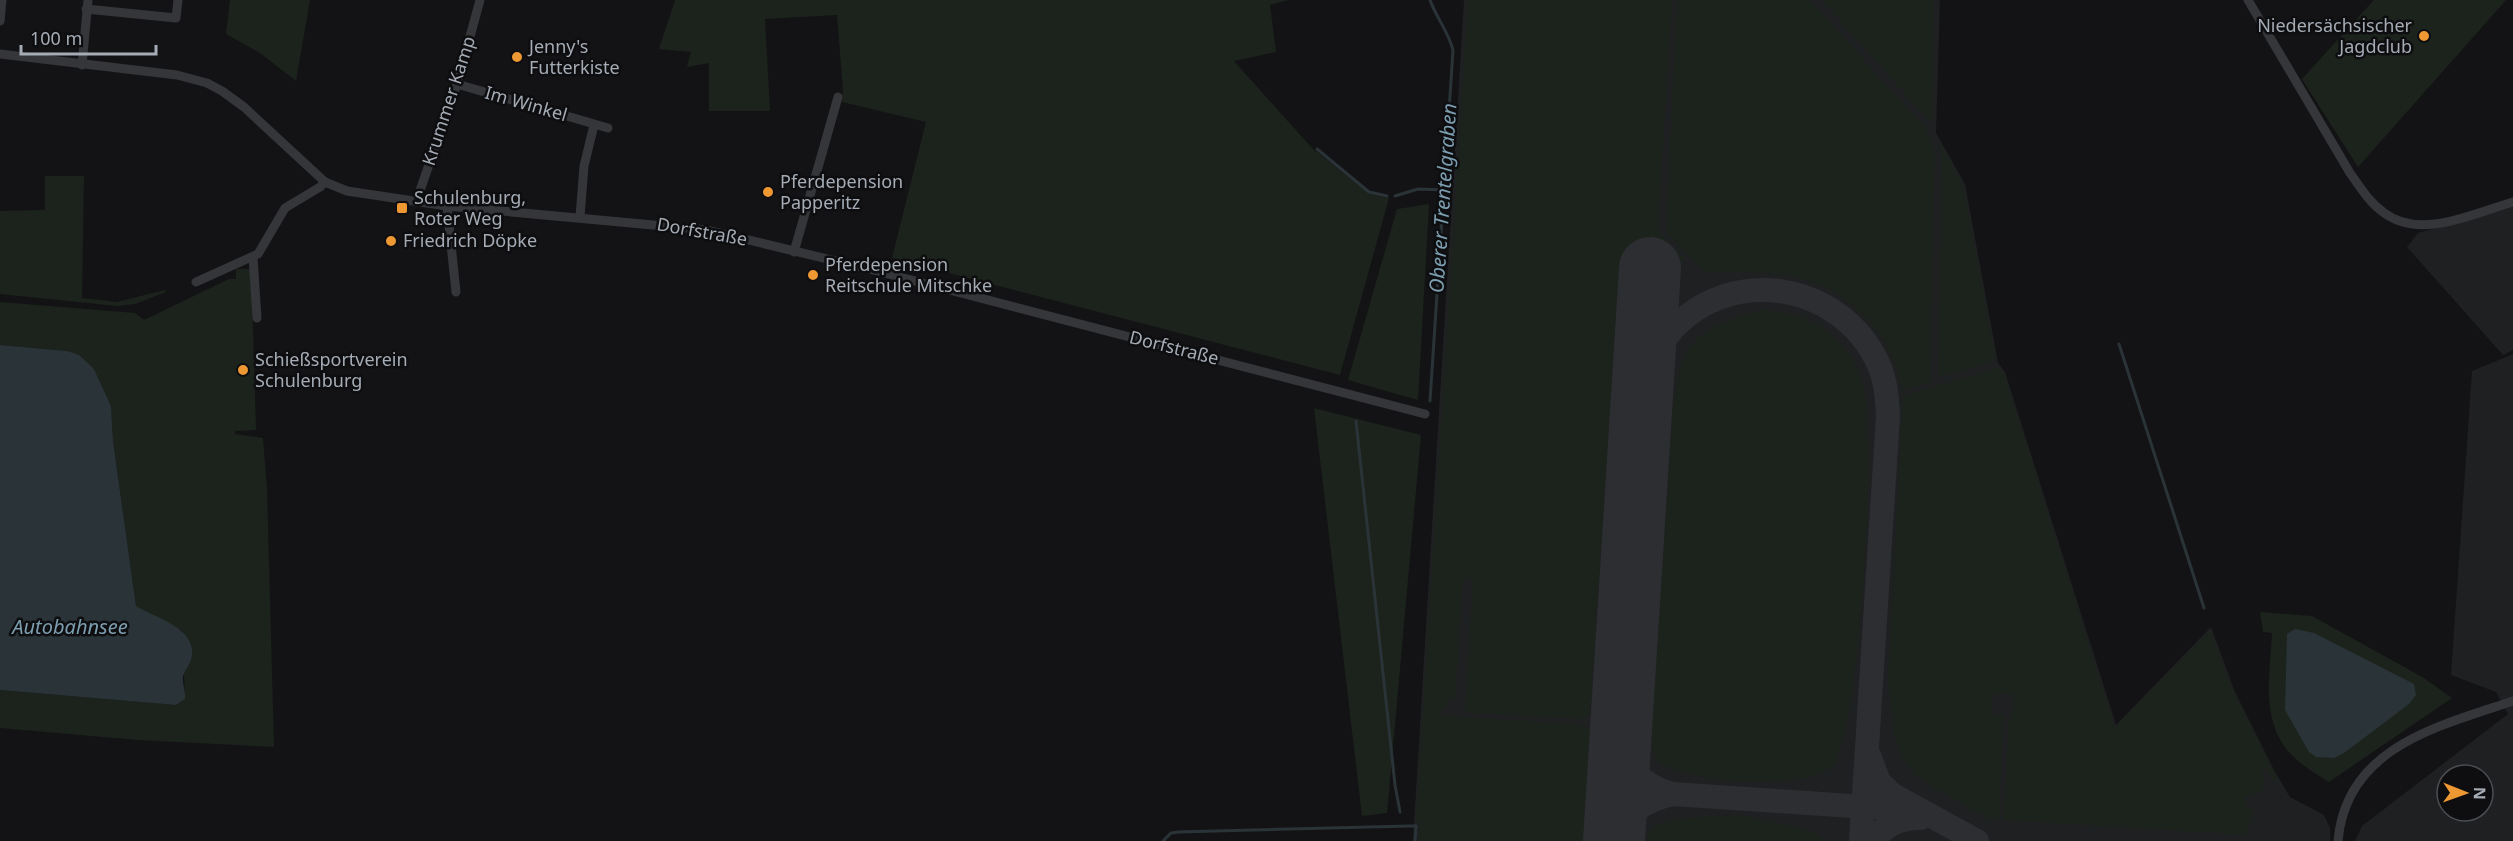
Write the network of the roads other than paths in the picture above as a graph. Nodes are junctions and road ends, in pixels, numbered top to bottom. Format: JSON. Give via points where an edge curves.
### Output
{"nodes":[{"id":1,"x":2,"y":0,"type":"edge"},
{"id":2,"x":178,"y":0,"type":"edge"},
{"id":3,"x":480,"y":0,"type":"edge"},
{"id":4,"x":2248,"y":0,"type":"edge"},
{"id":5,"x":87,"y":5,"type":"edge"},
{"id":6,"x":0,"y":21,"type":"edge"},
{"id":7,"x":0,"y":54,"type":"edge"},
{"id":8,"x":82,"y":65,"type":"junction"},
{"id":9,"x":457,"y":84,"type":"junction"},
{"id":10,"x":838,"y":97,"type":"dead end"},
{"id":11,"x":594,"y":125,"type":"junction"},
{"id":12,"x":608,"y":128,"type":"dead end"},
{"id":13,"x":325,"y":182,"type":"junction"},
{"id":14,"x":416,"y":201,"type":"junction"},
{"id":15,"x":2513,"y":202,"type":"edge"},
{"id":16,"x":447,"y":206,"type":"junction"},
{"id":17,"x":580,"y":217,"type":"junction"},
{"id":18,"x":794,"y":252,"type":"junction"},
{"id":19,"x":253,"y":257,"type":"junction"},
{"id":20,"x":196,"y":282,"type":"dead end"},
{"id":21,"x":456,"y":292,"type":"dead end"},
{"id":22,"x":257,"y":318,"type":"dead end"},
{"id":23,"x":1425,"y":414,"type":"dead end"},
{"id":24,"x":2513,"y":702,"type":"edge"},
{"id":25,"x":2338,"y":841,"type":"edge"}],
"edges":[{"from":1,"to":6,"type":"street"},
{"from":2,"to":5,"type":"street","via":[[176,18]]},
{"from":3,"to":9,"type":"street","name":"Krummer Kamp"},
{"from":4,"to":15,"type":"street","via":[[2350,173],[2384,213],[2417,226],[2442,223]]},
{"from":5,"to":8,"type":"street"},
{"from":7,"to":8,"type":"street","name":"Dorfstraße"},
{"from":8,"to":13,"type":"street","name":"Dorfstraße","via":[[177,75],[207,83],[244,107]]},
{"from":9,"to":11,"type":"street","name":"Im Winkel"},
{"from":9,"to":14,"type":"street","name":"Krummer Kamp"},
{"from":10,"to":18,"type":"street"},
{"from":11,"to":12,"type":"street","name":"Im Winkel"},
{"from":11,"to":17,"type":"street","via":[[584,166]]},
{"from":13,"to":14,"type":"street","name":"Dorfstraße","via":[[347,191]]},
{"from":13,"to":19,"type":"street","via":[[285,208],[263,248]]},
{"from":14,"to":16,"type":"street","name":"Dorfstraße"},
{"from":16,"to":17,"type":"street","name":"Dorfstraße"},
{"from":16,"to":21,"type":"street"},
{"from":17,"to":18,"type":"street","name":"Dorfstraße","via":[[707,230]]},
{"from":18,"to":23,"type":"street","name":"Dorfstraße"},
{"from":19,"to":20,"type":"street"},
{"from":19,"to":22,"type":"street"},
{"from":24,"to":25,"type":"street","via":[[2415,735],[2394,747],[2359,782],[2343,812]]}]}
